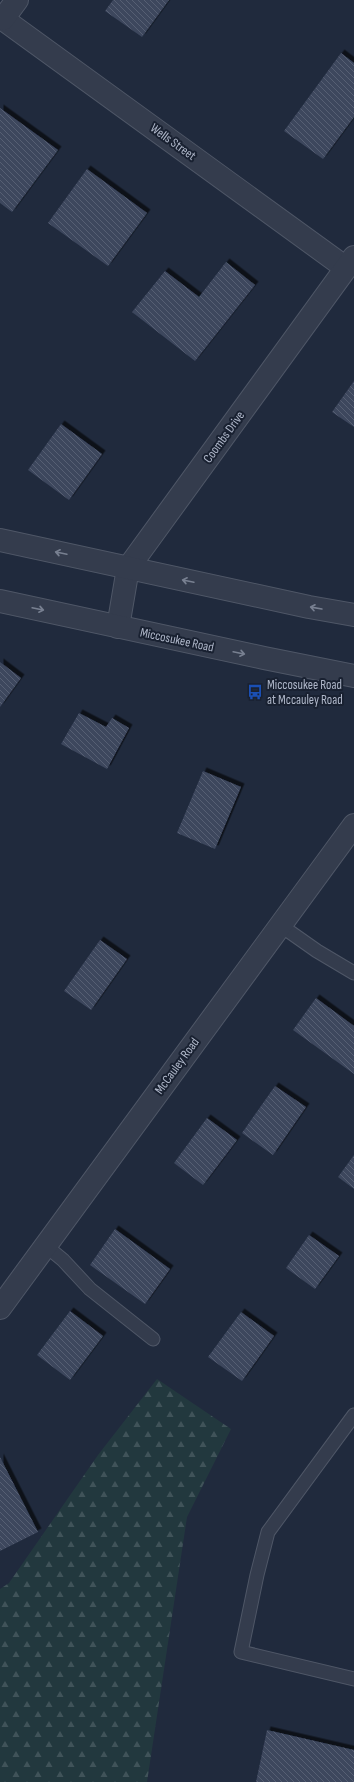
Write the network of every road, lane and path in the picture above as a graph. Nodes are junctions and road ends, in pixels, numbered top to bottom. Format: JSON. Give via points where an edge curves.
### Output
{"nodes":[{"id":1,"x":17,"y":0,"type":"edge"},
{"id":2,"x":2,"y":18,"type":"edge"},
{"id":3,"x":350,"y":263,"type":"edge"},
{"id":4,"x":0,"y":540,"type":"edge"},
{"id":5,"x":128,"y":568,"type":"junction"},
{"id":6,"x":0,"y":601,"type":"edge"},
{"id":7,"x":354,"y":615,"type":"edge"},
{"id":8,"x":118,"y":627,"type":"junction"},
{"id":9,"x":354,"y":676,"type":"edge"},
{"id":10,"x":354,"y":826,"type":"edge"},
{"id":11,"x":280,"y":925,"type":"junction"},
{"id":12,"x":354,"y":973,"type":"edge"},
{"id":13,"x":46,"y":1246,"type":"junction"},
{"id":14,"x":0,"y":1308,"type":"edge"},
{"id":15,"x":153,"y":1339,"type":"dead end"},
{"id":16,"x":354,"y":1415,"type":"edge"},
{"id":17,"x":354,"y":1679,"type":"edge"}],
"edges":[{"from":1,"to":2,"type":"street"},
{"from":2,"to":3,"type":"street","name":"Wells Street"},
{"from":3,"to":5,"type":"street","name":"Coombs Drive"},
{"from":5,"to":4,"type":"street","one_way":true},
{"from":7,"to":5,"type":"street","one_way":true},
{"from":5,"to":8,"type":"street","name":"Coombs Drive"},
{"from":6,"to":8,"type":"street","name":"Miccosukee Road","one_way":true},
{"from":8,"to":9,"type":"street","name":"Miccosukee Road","one_way":true},
{"from":10,"to":11,"type":"street","name":"McCauley Road"},
{"from":11,"to":12,"type":"lane"},
{"from":11,"to":13,"type":"street","name":"McCauley Road"},
{"from":13,"to":14,"type":"street","name":"McCauley Road"},
{"from":13,"to":15,"type":"lane","via":[[90,1289]]},
{"from":16,"to":17,"type":"lane","via":[[268,1532],[241,1652]]}]}
